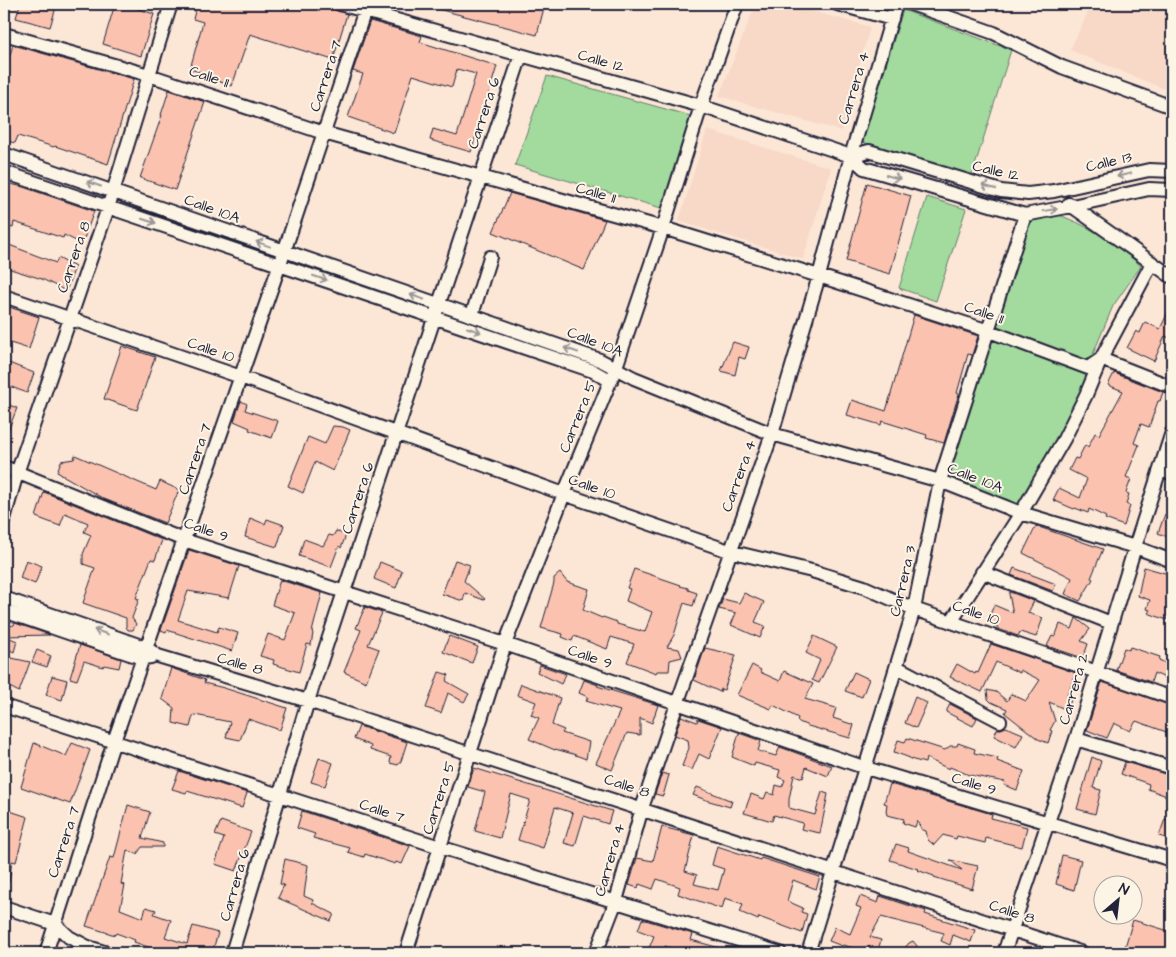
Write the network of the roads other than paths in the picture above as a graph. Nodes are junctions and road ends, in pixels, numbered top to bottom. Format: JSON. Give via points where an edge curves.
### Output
{"nodes":[{"id":1,"x":171,"y":4,"type":"edge"},
{"id":2,"x":340,"y":4,"type":"edge"},
{"id":3,"x":737,"y":4,"type":"edge"},
{"id":4,"x":837,"y":4,"type":"edge"},
{"id":5,"x":896,"y":4,"type":"edge"},
{"id":6,"x":911,"y":4,"type":"edge"},
{"id":7,"x":366,"y":7,"type":"edge"},
{"id":8,"x":892,"y":19,"type":"junction"},
{"id":9,"x":4,"y":34,"type":"edge"},
{"id":10,"x":521,"y":55,"type":"junction"},
{"id":11,"x":149,"y":75,"type":"junction"},
{"id":12,"x":700,"y":106,"type":"junction"},
{"id":13,"x":1172,"y":107,"type":"edge"},
{"id":14,"x":324,"y":133,"type":"junction"},
{"id":15,"x":4,"y":154,"type":"edge"},
{"id":16,"x":851,"y":156,"type":"junction"},
{"id":17,"x":1172,"y":171,"type":"edge"},
{"id":18,"x":4,"y":172,"type":"edge"},
{"id":19,"x":481,"y":177,"type":"junction"},
{"id":20,"x":1172,"y":190,"type":"edge"},
{"id":21,"x":113,"y":191,"type":"junction"},
{"id":22,"x":1054,"y":191,"type":"junction"},
{"id":23,"x":1072,"y":206,"type":"junction"},
{"id":24,"x":108,"y":208,"type":"junction"},
{"id":25,"x":1025,"y":214,"type":"junction"},
{"id":26,"x":662,"y":228,"type":"junction"},
{"id":27,"x":284,"y":252,"type":"junction"},
{"id":28,"x":490,"y":257,"type":"dead end"},
{"id":29,"x":1152,"y":263,"type":"junction"},
{"id":30,"x":280,"y":265,"type":"junction"},
{"id":31,"x":819,"y":276,"type":"junction"},
{"id":32,"x":1172,"y":276,"type":"edge"},
{"id":33,"x":4,"y":296,"type":"edge"},
{"id":34,"x":438,"y":304,"type":"junction"},
{"id":35,"x":472,"y":315,"type":"junction"},
{"id":36,"x":434,"y":316,"type":"junction"},
{"id":37,"x":70,"y":318,"type":"junction"},
{"id":38,"x":989,"y":331,"type":"junction"},
{"id":39,"x":1101,"y":359,"type":"junction"},
{"id":40,"x":616,"y":367,"type":"junction"},
{"id":41,"x":241,"y":377,"type":"junction"},
{"id":42,"x":611,"y":381,"type":"junction"},
{"id":43,"x":1172,"y":386,"type":"edge"},
{"id":44,"x":1172,"y":432,"type":"edge"},
{"id":45,"x":396,"y":434,"type":"junction"},
{"id":46,"x":772,"y":434,"type":"junction"},
{"id":47,"x":4,"y":467,"type":"edge"},
{"id":48,"x":1166,"y":471,"type":"edge"},
{"id":49,"x":18,"y":473,"type":"junction"},
{"id":50,"x":940,"y":481,"type":"junction"},
{"id":51,"x":564,"y":494,"type":"junction"},
{"id":52,"x":1020,"y":513,"type":"junction"},
{"id":53,"x":4,"y":519,"type":"edge"},
{"id":54,"x":184,"y":540,"type":"junction"},
{"id":55,"x":1135,"y":547,"type":"junction"},
{"id":56,"x":729,"y":551,"type":"junction"},
{"id":57,"x":1172,"y":561,"type":"edge"},
{"id":58,"x":982,"y":572,"type":"junction"},
{"id":59,"x":344,"y":592,"type":"junction"},
{"id":60,"x":4,"y":598,"type":"edge"},
{"id":61,"x":914,"y":609,"type":"junction"},
{"id":62,"x":4,"y":611,"type":"edge"},
{"id":63,"x":951,"y":622,"type":"junction"},
{"id":64,"x":1111,"y":623,"type":"junction"},
{"id":65,"x":505,"y":644,"type":"junction"},
{"id":66,"x":145,"y":653,"type":"junction"},
{"id":67,"x":896,"y":667,"type":"junction"},
{"id":68,"x":1096,"y":672,"type":"junction"},
{"id":69,"x":1172,"y":698,"type":"edge"},
{"id":70,"x":308,"y":701,"type":"junction"},
{"id":71,"x":677,"y":704,"type":"junction"},
{"id":72,"x":4,"y":706,"type":"edge"},
{"id":73,"x":1000,"y":721,"type":"dead end"},
{"id":74,"x":1076,"y":739,"type":"junction"},
{"id":75,"x":114,"y":741,"type":"junction"},
{"id":76,"x":470,"y":753,"type":"junction"},
{"id":77,"x":866,"y":768,"type":"junction"},
{"id":78,"x":1172,"y":768,"type":"edge"},
{"id":79,"x":279,"y":794,"type":"junction"},
{"id":80,"x":642,"y":808,"type":"junction"},
{"id":81,"x":1047,"y":824,"type":"junction"},
{"id":82,"x":440,"y":847,"type":"junction"},
{"id":83,"x":1172,"y":860,"type":"edge"},
{"id":84,"x":833,"y":871,"type":"junction"},
{"id":85,"x":616,"y":901,"type":"junction"},
{"id":86,"x":4,"y":907,"type":"edge"},
{"id":87,"x":55,"y":924,"type":"junction"},
{"id":88,"x":1011,"y":929,"type":"junction"},
{"id":89,"x":46,"y":953,"type":"edge"},
{"id":90,"x":107,"y":953,"type":"edge"},
{"id":91,"x":232,"y":953,"type":"edge"},
{"id":92,"x":406,"y":953,"type":"edge"},
{"id":93,"x":596,"y":953,"type":"edge"},
{"id":94,"x":780,"y":953,"type":"edge"},
{"id":95,"x":808,"y":953,"type":"edge"},
{"id":96,"x":1004,"y":953,"type":"edge"},
{"id":97,"x":1083,"y":953,"type":"edge"}],
"edges":[{"from":1,"to":11,"type":"street","name":"Carrera 8"},
{"from":2,"to":7,"type":"street","name":"Calle 12"},
{"from":3,"to":12,"type":"street","name":"Carrera 5"},
{"from":4,"to":8,"type":"street"},
{"from":5,"to":8,"type":"street","name":"Carrera 4"},
{"from":6,"to":13,"type":"street","via":[[994,33],[1062,67]]},
{"from":7,"to":10,"type":"street","name":"Calle 12"},
{"from":7,"to":14,"type":"street","name":"Carrera 7"},
{"from":8,"to":16,"type":"street","name":"Carrera 4"},
{"from":9,"to":11,"type":"street","name":"Calle 11"},
{"from":10,"to":12,"type":"street","name":"Calle 12"},
{"from":10,"to":19,"type":"street","name":"Carrera 6"},
{"from":11,"to":14,"type":"street","name":"Calle 11"},
{"from":11,"to":21,"type":"street","name":"Carrera 8"},
{"from":12,"to":16,"type":"street","name":"Calle 12"},
{"from":12,"to":26,"type":"street","name":"Carrera 5"},
{"from":14,"to":19,"type":"street","name":"Calle 11"},
{"from":14,"to":27,"type":"street","name":"Carrera 7"},
{"from":21,"to":15,"type":"street","name":"Calle 10A","one_way":true},
{"from":22,"to":16,"type":"street","name":"Calle 12","one_way":true,"via":[[1028,194],[1001,191],[869,151]]},
{"from":16,"to":25,"type":"street","name":"Calle 12","one_way":true,"via":[[864,168]]},
{"from":16,"to":31,"type":"street","name":"Carrera 4"},
{"from":17,"to":22,"type":"street","name":"Calle 13","one_way":true,"via":[[1149,170]]},
{"from":18,"to":24,"type":"street","name":"Calle 10A"},
{"from":19,"to":26,"type":"street","name":"Calle 11"},
{"from":19,"to":34,"type":"street","name":"Carrera 6"},
{"from":20,"to":23,"type":"street","via":[[1149,189]]},
{"from":21,"to":24,"type":"street","name":"Carrera 8"},
{"from":27,"to":21,"type":"street","name":"Calle 10A","one_way":true},
{"from":22,"to":23,"type":"street"},
{"from":25,"to":23,"type":"street","name":"Calle 12","one_way":true},
{"from":23,"to":29,"type":"street"},
{"from":24,"to":30,"type":"street","name":"Calle 10A","one_way":true},
{"from":24,"to":37,"type":"street","name":"Carrera 8"},
{"from":25,"to":38,"type":"street","name":"Carrera 3"},
{"from":26,"to":31,"type":"street","name":"Calle 11"},
{"from":26,"to":40,"type":"street","name":"Carrera 5"},
{"from":27,"to":30,"type":"street","name":"Carrera 7"},
{"from":34,"to":27,"type":"street","name":"Calle 10A","one_way":true},
{"from":28,"to":35,"type":"street"},
{"from":29,"to":32,"type":"street"},
{"from":29,"to":39,"type":"street"},
{"from":30,"to":36,"type":"street","name":"Calle 10A","one_way":true},
{"from":30,"to":41,"type":"street","name":"Carrera 7"},
{"from":31,"to":38,"type":"street","name":"Calle 11"},
{"from":31,"to":46,"type":"street","name":"Carrera 4"},
{"from":33,"to":37,"type":"street","name":"Calle 10"},
{"from":34,"to":35,"type":"street","name":"Calle 10A"},
{"from":34,"to":36,"type":"street","name":"Carrera 6"},
{"from":40,"to":35,"type":"street","name":"Calle 10A","one_way":true},
{"from":36,"to":42,"type":"street","name":"Calle 10A","one_way":true,"via":[[593,371]]},
{"from":36,"to":45,"type":"street","name":"Carrera 6"},
{"from":37,"to":41,"type":"street","name":"Calle 10"},
{"from":37,"to":49,"type":"street","name":"Carrera 8"},
{"from":38,"to":39,"type":"street","name":"Calle 11","via":[[1088,368]]},
{"from":38,"to":50,"type":"street","name":"Carrera 3"},
{"from":39,"to":43,"type":"street"},
{"from":39,"to":52,"type":"street","via":[[1064,439]]},
{"from":40,"to":42,"type":"street","name":"Carrera 5"},
{"from":40,"to":46,"type":"street","name":"Calle 10A","via":[[634,378]]},
{"from":41,"to":45,"type":"street","name":"Calle 10"},
{"from":41,"to":54,"type":"street","name":"Carrera 7"},
{"from":42,"to":51,"type":"street","name":"Carrera 5"},
{"from":44,"to":48,"type":"street","name":"Carrera 2"},
{"from":45,"to":51,"type":"street","name":"Calle 10"},
{"from":45,"to":59,"type":"street","name":"Carrera 6"},
{"from":46,"to":50,"type":"street","name":"Calle 10A"},
{"from":46,"to":56,"type":"street","name":"Carrera 4"},
{"from":47,"to":49,"type":"street","name":"Calle 9"},
{"from":48,"to":55,"type":"street","name":"Carrera 2"},
{"from":49,"to":53,"type":"street","name":"Carrera 8"},
{"from":49,"to":54,"type":"street","name":"Calle 9"},
{"from":50,"to":52,"type":"street","name":"Calle 10A"},
{"from":50,"to":61,"type":"street","name":"Carrera 3"},
{"from":51,"to":56,"type":"street","name":"Calle 10"},
{"from":51,"to":65,"type":"street","name":"Carrera 5"},
{"from":52,"to":55,"type":"street","name":"Calle 10A"},
{"from":52,"to":58,"type":"street"},
{"from":54,"to":59,"type":"street","name":"Calle 9"},
{"from":54,"to":66,"type":"street","name":"Carrera 7"},
{"from":55,"to":57,"type":"street","name":"Calle 10A"},
{"from":55,"to":64,"type":"street","name":"Carrera 2"},
{"from":56,"to":61,"type":"street","name":"Calle 10","via":[[864,587]]},
{"from":56,"to":71,"type":"street","name":"Carrera 4"},
{"from":58,"to":63,"type":"street"},
{"from":58,"to":64,"type":"street"},
{"from":59,"to":65,"type":"street","name":"Calle 9"},
{"from":59,"to":70,"type":"street","name":"Carrera 6"},
{"from":66,"to":60,"type":"street","name":"Calle 8","one_way":true},
{"from":61,"to":63,"type":"street","name":"Calle 10"},
{"from":61,"to":67,"type":"street","name":"Carrera 3"},
{"from":62,"to":66,"type":"street","name":"Calle 8"},
{"from":63,"to":68,"type":"street","name":"Calle 10"},
{"from":64,"to":68,"type":"street","name":"Carrera 2"},
{"from":65,"to":71,"type":"street","name":"Calle 9"},
{"from":65,"to":76,"type":"street","name":"Carrera 5"},
{"from":66,"to":70,"type":"street","name":"Calle 8"},
{"from":66,"to":75,"type":"street","name":"Carrera 7"},
{"from":67,"to":73,"type":"street"},
{"from":67,"to":77,"type":"street","name":"Carrera 3"},
{"from":68,"to":69,"type":"street","name":"Calle 10"},
{"from":68,"to":74,"type":"street","name":"Carrera 2"},
{"from":70,"to":76,"type":"street","name":"Calle 8"},
{"from":70,"to":79,"type":"street","name":"Carrera 6"},
{"from":71,"to":77,"type":"street","name":"Calle 9"},
{"from":71,"to":80,"type":"street","name":"Carrera 4"},
{"from":72,"to":75,"type":"street","name":"Calle 7"},
{"from":74,"to":78,"type":"street"},
{"from":74,"to":81,"type":"street","name":"Carrera 2"},
{"from":75,"to":79,"type":"street","name":"Calle 7"},
{"from":75,"to":87,"type":"street","name":"Carrera 7"},
{"from":76,"to":80,"type":"street","name":"Calle 8"},
{"from":76,"to":82,"type":"street","name":"Carrera 5"},
{"from":77,"to":81,"type":"street","name":"Calle 9"},
{"from":77,"to":84,"type":"street","name":"Carrera 3"},
{"from":79,"to":82,"type":"street","name":"Calle 7"},
{"from":79,"to":91,"type":"street","name":"Carrera 6"},
{"from":80,"to":84,"type":"street","name":"Calle 8"},
{"from":80,"to":85,"type":"street","name":"Carrera 4"},
{"from":81,"to":83,"type":"street","name":"Calle 9"},
{"from":81,"to":88,"type":"street","name":"Carrera 2"},
{"from":82,"to":85,"type":"street","name":"Calle 7"},
{"from":82,"to":92,"type":"street","name":"Carrera 5"},
{"from":84,"to":88,"type":"street","name":"Calle 8"},
{"from":84,"to":95,"type":"street","name":"Carrera 3"},
{"from":85,"to":93,"type":"street","name":"Carrera 4"},
{"from":85,"to":94,"type":"street","name":"Calle 7"},
{"from":86,"to":87,"type":"street"},
{"from":87,"to":89,"type":"street","name":"Carrera 7"},
{"from":87,"to":90,"type":"street","via":[[69,937]]},
{"from":88,"to":96,"type":"street","name":"Carrera 2"},
{"from":88,"to":97,"type":"street","name":"Calle 8"}]}
